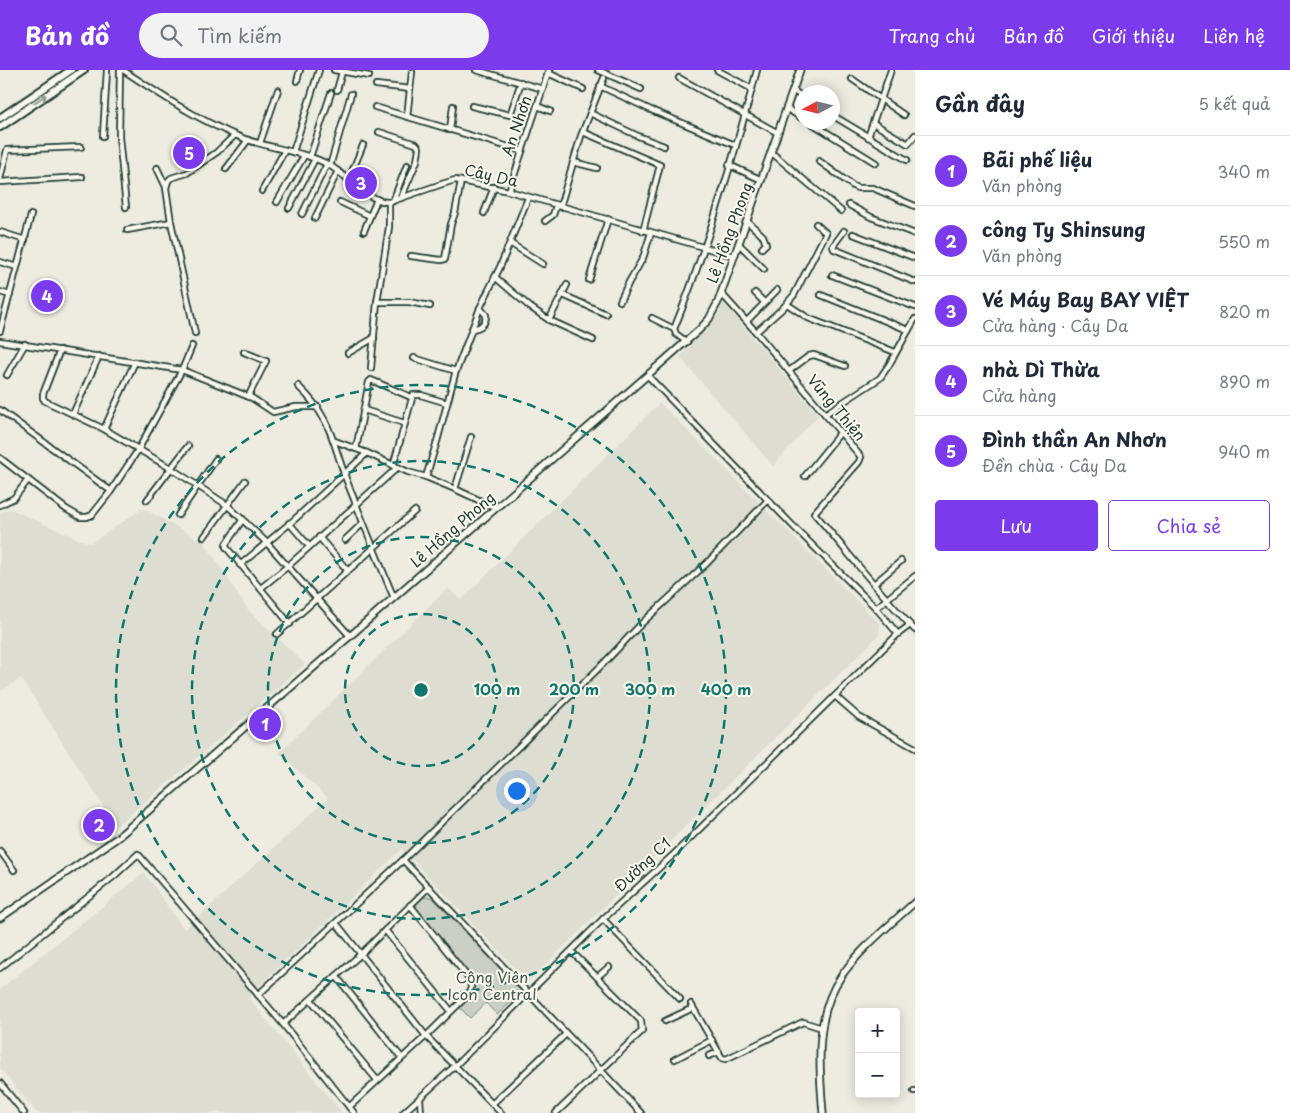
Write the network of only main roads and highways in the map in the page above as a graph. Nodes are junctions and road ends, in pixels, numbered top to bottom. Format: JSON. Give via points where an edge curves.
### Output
{"nodes":[{"id":1,"x":84,"y":70,"type":"edge"},
{"id":2,"x":800,"y":70,"type":"edge"},
{"id":3,"x":68,"y":71,"type":"edge"},
{"id":4,"x":0,"y":118,"type":"edge"},
{"id":5,"x":0,"y":127,"type":"edge"},
{"id":6,"x":915,"y":902,"type":"edge"},
{"id":7,"x":0,"y":918,"type":"edge"},
{"id":8,"x":823,"y":1113,"type":"edge"}],
"edges":[{"from":5,"to":1,"type":"main road","one_way":true},
{"from":2,"to":7,"type":"main road","name":"Lê Hồng Phong","via":[[709,319],[687,342],[117,838]]},
{"from":3,"to":4,"type":"main road"},
{"from":6,"to":8,"type":"main road","via":[[866,947],[843,974],[833,993],[822,1028]]}]}
